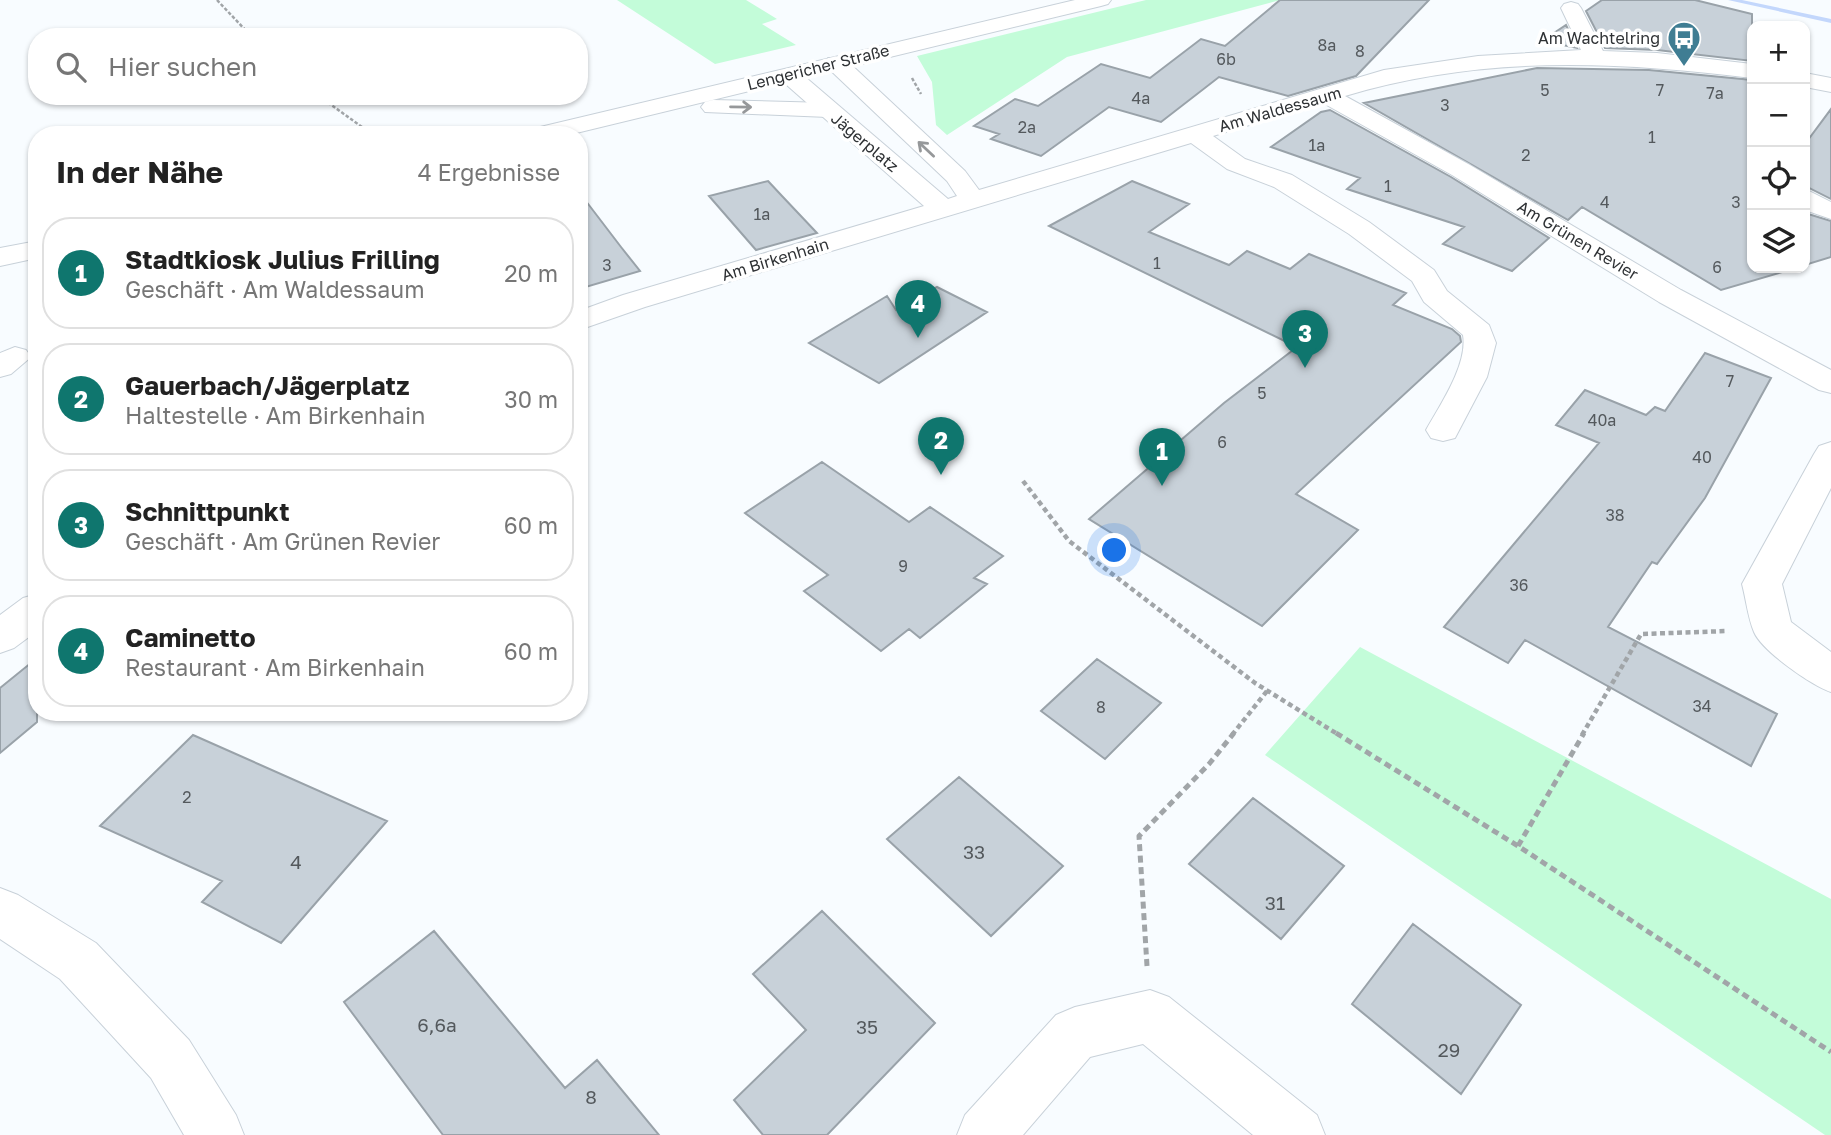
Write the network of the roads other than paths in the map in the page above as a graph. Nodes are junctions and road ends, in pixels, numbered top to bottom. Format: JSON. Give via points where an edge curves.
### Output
{"nodes":[{"id":1,"x":1101,"y":0,"type":"edge"},
{"id":2,"x":1571,"y":8,"type":"dead end"},
{"id":3,"x":1594,"y":55,"type":"junction"},
{"id":4,"x":836,"y":63,"type":"junction"},
{"id":5,"x":1747,"y":70,"type":"edge"},
{"id":6,"x":789,"y":75,"type":"junction"},
{"id":7,"x":1810,"y":81,"type":"edge"},
{"id":8,"x":1831,"y":85,"type":"edge"},
{"id":9,"x":1326,"y":95,"type":"junction"},
{"id":10,"x":828,"y":110,"type":"junction"},
{"id":11,"x":624,"y":114,"type":"junction"},
{"id":12,"x":574,"y":126,"type":"edge"},
{"id":13,"x":1195,"y":134,"type":"junction"},
{"id":14,"x":972,"y":199,"type":"junction"},
{"id":15,"x":1810,"y":201,"type":"edge"},
{"id":16,"x":943,"y":208,"type":"junction"},
{"id":17,"x":1831,"y":211,"type":"edge"},
{"id":18,"x":28,"y":251,"type":"edge"},
{"id":19,"x":0,"y":257,"type":"edge"},
{"id":20,"x":588,"y":318,"type":"edge"},
{"id":21,"x":1831,"y":383,"type":"edge"},
{"id":22,"x":1443,"y":430,"type":"dead end"},
{"id":23,"x":1831,"y":454,"type":"edge"},
{"id":24,"x":28,"y":615,"type":"edge"},
{"id":25,"x":0,"y":637,"type":"edge"},
{"id":26,"x":1831,"y":675,"type":"edge"},
{"id":27,"x":0,"y":911,"type":"edge"},
{"id":28,"x":216,"y":1135,"type":"edge"},
{"id":29,"x":985,"y":1135,"type":"edge"},
{"id":30,"x":1297,"y":1135,"type":"edge"}],
"edges":[{"from":1,"to":4,"type":"street","name":"Lengericher Straße"},
{"from":2,"to":3,"type":"street"},
{"from":3,"to":5,"type":"street","name":"Am Waldessaum"},
{"from":3,"to":9,"type":"street","name":"Am Waldessaum","via":[[1454,63]]},
{"from":4,"to":6,"type":"street","name":"Lengericher Straße"},
{"from":14,"to":4,"type":"street","name":"Jägerplatz","one_way":true,"via":[[956,176]]},
{"from":6,"to":10,"type":"street","name":"Jägerplatz"},
{"from":6,"to":11,"type":"street","name":"Lengericher Straße"},
{"from":7,"to":8,"type":"street"},
{"from":9,"to":13,"type":"street","name":"Am Waldessaum"},
{"from":9,"to":21,"type":"street","name":"Am Grünen Revier","via":[[1670,296]]},
{"from":11,"to":10,"type":"street","one_way":true,"via":[[698,107]]},
{"from":10,"to":16,"type":"street","name":"Jägerplatz"},
{"from":11,"to":12,"type":"street","name":"Lengericher Straße"},
{"from":13,"to":14,"type":"street","name":"Am Waldessaum"},
{"from":13,"to":22,"type":"street","via":[[1236,164],[1283,181],[1359,228],[1424,276],[1434,296],[1478,332],[1480,344],[1471,377]]},
{"from":14,"to":16,"type":"street","name":"Am Birkenhain"},
{"from":15,"to":17,"type":"street"},
{"from":16,"to":20,"type":"street","name":"Am Birkenhain"},
{"from":18,"to":19,"type":"street"},
{"from":23,"to":26,"type":"street","via":[[1762,584],[1773,630]]},
{"from":24,"to":25,"type":"street"},
{"from":27,"to":28,"type":"street","via":[[78,961],[170,1059]]},
{"from":29,"to":30,"type":"street","via":[[1075,1034],[1150,1016]]}]}
